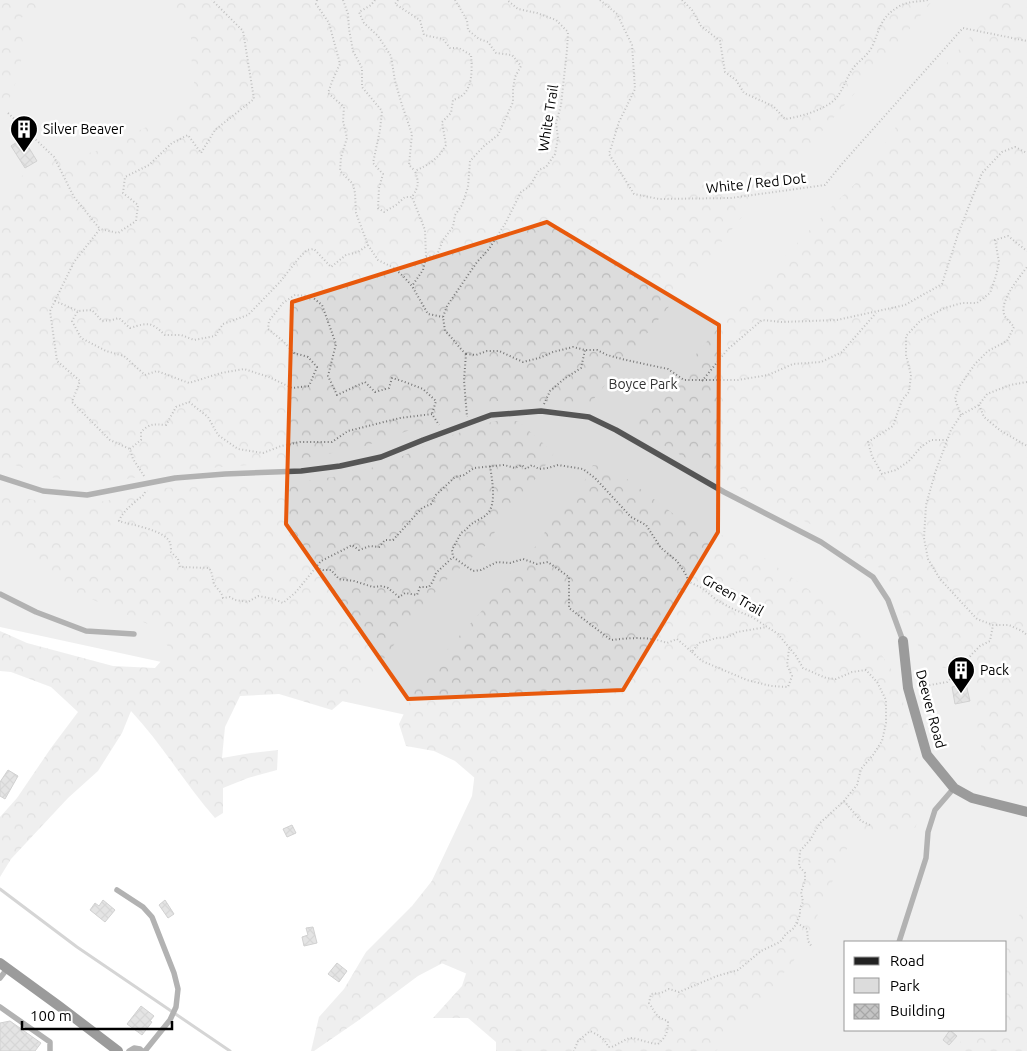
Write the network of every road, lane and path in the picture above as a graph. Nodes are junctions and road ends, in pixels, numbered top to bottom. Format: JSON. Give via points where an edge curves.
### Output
{"nodes":[{"id":1,"x":212,"y":0,"type":"edge"},
{"id":2,"x":317,"y":0,"type":"edge"},
{"id":3,"x":343,"y":0,"type":"edge"},
{"id":4,"x":375,"y":0,"type":"edge"},
{"id":5,"x":398,"y":0,"type":"edge"},
{"id":6,"x":455,"y":0,"type":"edge"},
{"id":7,"x":506,"y":0,"type":"edge"},
{"id":8,"x":600,"y":0,"type":"edge"},
{"id":9,"x":682,"y":0,"type":"edge"},
{"id":10,"x":928,"y":0,"type":"edge"},
{"id":11,"x":1027,"y":41,"type":"edge"},
{"id":12,"x":8,"y":113,"type":"dead end"},
{"id":13,"x":1027,"y":153,"type":"edge"},
{"id":14,"x":415,"y":170,"type":"junction"},
{"id":15,"x":412,"y":197,"type":"junction"},
{"id":16,"x":100,"y":229,"type":"junction"},
{"id":17,"x":368,"y":245,"type":"junction"},
{"id":18,"x":1027,"y":251,"type":"edge"},
{"id":19,"x":426,"y":257,"type":"junction"},
{"id":20,"x":1027,"y":267,"type":"edge"},
{"id":21,"x":412,"y":286,"type":"junction"},
{"id":22,"x":54,"y":301,"type":"junction"},
{"id":23,"x":78,"y":311,"type":"junction"},
{"id":24,"x":878,"y":311,"type":"junction"},
{"id":25,"x":443,"y":316,"type":"junction"},
{"id":26,"x":585,"y":350,"type":"junction"},
{"id":27,"x":466,"y":354,"type":"junction"},
{"id":28,"x":702,"y":381,"type":"junction"},
{"id":29,"x":1027,"y":382,"type":"edge"},
{"id":30,"x":979,"y":405,"type":"junction"},
{"id":31,"x":541,"y":411,"type":"junction"},
{"id":32,"x":432,"y":414,"type":"junction"},
{"id":33,"x":961,"y":415,"type":"junction"},
{"id":34,"x":468,"y":423,"type":"junction"},
{"id":35,"x":443,"y":432,"type":"junction"},
{"id":36,"x":947,"y":440,"type":"junction"},
{"id":37,"x":1027,"y":446,"type":"edge"},
{"id":38,"x":130,"y":449,"type":"junction"},
{"id":39,"x":490,"y":466,"type":"junction"},
{"id":40,"x":0,"y":477,"type":"edge"},
{"id":41,"x":149,"y":483,"type":"junction"},
{"id":42,"x":453,"y":557,"type":"junction"},
{"id":43,"x":315,"y":568,"type":"junction"},
{"id":44,"x":0,"y":594,"type":"edge"},
{"id":45,"x":993,"y":625,"type":"junction"},
{"id":46,"x":767,"y":627,"type":"junction"},
{"id":47,"x":134,"y":634,"type":"dead end"},
{"id":48,"x":1027,"y":635,"type":"edge"},
{"id":49,"x":903,"y":641,"type":"joint"},
{"id":50,"x":790,"y":648,"type":"junction"},
{"id":51,"x":692,"y":652,"type":"junction"},
{"id":52,"x":908,"y":688,"type":"junction"},
{"id":53,"x":954,"y":788,"type":"junction"},
{"id":54,"x":844,"y":801,"type":"junction"},
{"id":55,"x":1027,"y":812,"type":"edge"},
{"id":56,"x":870,"y":826,"type":"dead end"},
{"id":57,"x":117,"y":890,"type":"dead end"},
{"id":58,"x":797,"y":923,"type":"junction"},
{"id":59,"x":899,"y":941,"type":"edge"},
{"id":60,"x":812,"y":947,"type":"dead end"},
{"id":61,"x":4,"y":966,"type":"edge"},
{"id":62,"x":0,"y":978,"type":"edge"},
{"id":63,"x":0,"y":1007,"type":"edge"},
{"id":64,"x":50,"y":1051,"type":"edge"},
{"id":65,"x":118,"y":1051,"type":"edge"},
{"id":66,"x":129,"y":1051,"type":"edge"},
{"id":67,"x":143,"y":1051,"type":"edge"},
{"id":68,"x":574,"y":1051,"type":"edge"}],
"edges":[{"from":1,"to":16,"type":"path","via":[[243,32],[254,99],[215,130],[201,153],[188,135],[172,143],[149,165],[125,177],[123,193],[138,205],[136,221],[118,233]]},
{"from":2,"to":17,"type":"path","via":[[316,4],[329,23],[340,64],[328,93],[344,107],[347,138],[340,171],[352,184],[356,213]]},
{"from":3,"to":15,"type":"path","via":[[353,51],[362,68],[362,88],[382,111],[373,163],[383,174],[378,208],[384,212],[405,197]]},
{"from":4,"to":14,"type":"path","via":[[360,12],[364,23],[378,36],[391,56],[397,89],[412,134],[409,165]]},
{"from":5,"to":14,"type":"path","via":[[395,4],[420,20],[424,35],[444,39],[450,48],[459,48],[471,55],[468,86],[463,95],[453,100],[451,113],[442,122],[446,146],[440,156]]},
{"from":6,"to":19,"type":"path","via":[[467,20],[468,30],[488,42],[496,53],[512,55],[521,66],[515,77],[513,102],[498,135],[470,161],[468,187],[453,227],[437,255]]},
{"from":7,"to":25,"type":"path","name":"White Trail","via":[[518,9],[556,20],[568,32],[555,154],[546,167],[539,170],[530,186],[521,192],[505,224]]},
{"from":8,"to":11,"type":"path","name":"White / Red Dot","via":[[618,14],[632,45],[634,89],[609,154],[634,194],[659,199],[731,198],[824,185],[963,28]]},
{"from":9,"to":10,"type":"path","via":[[701,26],[720,41],[725,72],[736,80],[744,93],[773,106],[785,119],[818,110],[836,98],[855,66],[871,48],[881,22],[903,4]]},
{"from":12,"to":16,"type":"path","via":[[54,157],[74,196]]},
{"from":13,"to":24,"type":"path","via":[[1016,147],[1002,152],[982,173],[942,284],[905,305]]},
{"from":14,"to":15,"type":"path","via":[[418,182]]},
{"from":15,"to":19,"type":"path","via":[[425,230]]},
{"from":16,"to":22,"type":"path","via":[[74,262]]},
{"from":17,"to":21,"type":"path","via":[[378,260],[394,268]]},
{"from":17,"to":23,"type":"path","via":[[346,255],[331,267],[314,249],[307,250],[248,315],[223,324],[215,336],[194,340],[181,335],[166,335],[155,326],[145,324],[130,328],[119,318],[102,321],[92,310]]},
{"from":18,"to":36,"type":"path","via":[[1008,236],[995,240],[999,262],[990,293],[978,303],[945,308],[921,320],[906,336],[906,355],[912,375],[910,392],[902,400],[894,426],[868,442],[882,474],[896,470],[931,440]]},
{"from":19,"to":21,"type":"path","via":[[423,270]]},
{"from":20,"to":33,"type":"path","via":[[1004,303],[1004,314],[1014,327],[1007,341],[988,351],[959,388],[955,399]]},
{"from":21,"to":25,"type":"path","via":[[428,314]]},
{"from":22,"to":23,"type":"path"},
{"from":22,"to":38,"type":"path","via":[[50,311],[57,361],[80,381],[72,402],[110,440]]},
{"from":23,"to":32,"type":"path","via":[[72,321],[81,338],[124,356],[145,375],[157,371],[189,384],[244,369],[292,388],[309,386],[317,367],[308,357],[294,353],[268,329],[269,321],[283,303],[295,295],[311,296],[322,305],[336,344],[328,376],[337,395],[365,382],[375,392],[389,388],[392,378],[402,380],[423,389],[436,401]]},
{"from":24,"to":28,"type":"path","via":[[842,352],[821,362],[793,364],[768,374],[738,380]]},
{"from":24,"to":28,"type":"path","via":[[838,320],[762,320],[728,349]]},
{"from":25,"to":27,"type":"path","via":[[445,331]]},
{"from":26,"to":27,"type":"path","via":[[573,347],[523,362],[499,351],[487,351],[476,356]]},
{"from":26,"to":28,"type":"path","via":[[597,350],[668,369],[684,380]]},
{"from":26,"to":31,"type":"path","via":[[581,368],[550,391]]},
{"from":27,"to":34,"type":"path","via":[[464,380]]},
{"from":29,"to":30,"type":"path","via":[[987,394]]},
{"from":30,"to":33,"type":"path"},
{"from":30,"to":37,"type":"path","via":[[984,417]]},
{"from":31,"to":34,"type":"lane","via":[[491,414]]},
{"from":31,"to":49,"type":"lane","via":[[589,417],[821,542],[873,577],[888,600]]},
{"from":32,"to":35,"type":"path"},
{"from":32,"to":38,"type":"path","via":[[348,431],[332,442],[300,442],[263,453],[238,449],[218,434],[208,417],[189,402],[176,407],[166,425],[147,426],[141,432],[141,440]]},
{"from":33,"to":36,"type":"path"},
{"from":34,"to":35,"type":"lane"},
{"from":35,"to":41,"type":"lane","via":[[381,457],[340,466],[175,478]]},
{"from":36,"to":45,"type":"path","via":[[926,505],[924,538],[928,559],[940,579],[977,619]]},
{"from":38,"to":41,"type":"path"},
{"from":39,"to":42,"type":"path","via":[[494,486],[492,505],[488,514],[461,533],[452,550]]},
{"from":39,"to":43,"type":"path","name":"Green Trail","via":[[455,476],[393,540],[385,540],[379,547],[359,550],[352,544],[321,561]]},
{"from":39,"to":46,"type":"path","name":"Green Trail","via":[[522,466],[526,469],[532,465],[548,468],[558,465],[583,469],[631,516],[646,525],[660,548],[677,561],[688,582]]},
{"from":40,"to":41,"type":"lane","via":[[43,491],[87,495]]},
{"from":41,"to":43,"type":"path","name":"Green Trail","via":[[144,496],[119,521],[166,537],[180,567],[210,568],[213,583],[223,598],[248,602],[258,596],[283,603]]},
{"from":42,"to":43,"type":"path","via":[[436,573],[429,587],[420,587],[417,595],[405,593],[399,597],[388,588],[339,579],[332,570]]},
{"from":42,"to":51,"type":"path","via":[[473,571],[497,562],[524,559],[537,564],[548,562],[569,578],[569,608],[611,640],[633,638],[667,643],[677,640]]},
{"from":44,"to":47,"type":"lane","via":[[86,631]]},
{"from":45,"to":48,"type":"path","via":[[1009,626]]},
{"from":45,"to":52,"type":"path","via":[[990,641],[980,646],[947,682]]},
{"from":46,"to":50,"type":"path","name":"Green Trail"},
{"from":46,"to":51,"type":"path","via":[[700,642]]},
{"from":49,"to":52,"type":"street","name":"Deever Road"},
{"from":50,"to":51,"type":"path","via":[[786,665],[792,676],[788,687],[747,680],[702,661]]},
{"from":50,"to":54,"type":"path","name":"Green Trail","via":[[803,668],[826,678],[836,679],[866,670],[886,700],[882,741],[861,769],[857,785]]},
{"from":52,"to":53,"type":"street","name":"Deever Road","via":[[927,755]]},
{"from":53,"to":55,"type":"street","name":"Deever Road","via":[[972,798]]},
{"from":53,"to":59,"type":"lane","via":[[934,810],[926,858]]},
{"from":54,"to":56,"type":"path","via":[[861,821]]},
{"from":54,"to":58,"type":"path","name":"Green Trail","via":[[820,823],[800,851],[799,866],[805,873],[805,881]]},
{"from":57,"to":67,"type":"lane","via":[[152,917],[178,989],[171,1019]]},
{"from":58,"to":60,"type":"path","via":[[807,930]]},
{"from":58,"to":68,"type":"path","name":"Green Trail","via":[[780,942],[761,950],[738,970],[679,992],[669,989],[651,994],[649,1004],[653,1012],[668,1021],[668,1031],[658,1044],[629,1038],[608,1047],[602,1037],[590,1031],[578,1041]]},
{"from":61,"to":62,"type":"lane"},
{"from":61,"to":65,"type":"street"},
{"from":63,"to":64,"type":"lane","via":[[50,1042]]},
{"from":66,"to":67,"type":"lane","via":[[134,1048]]}]}
